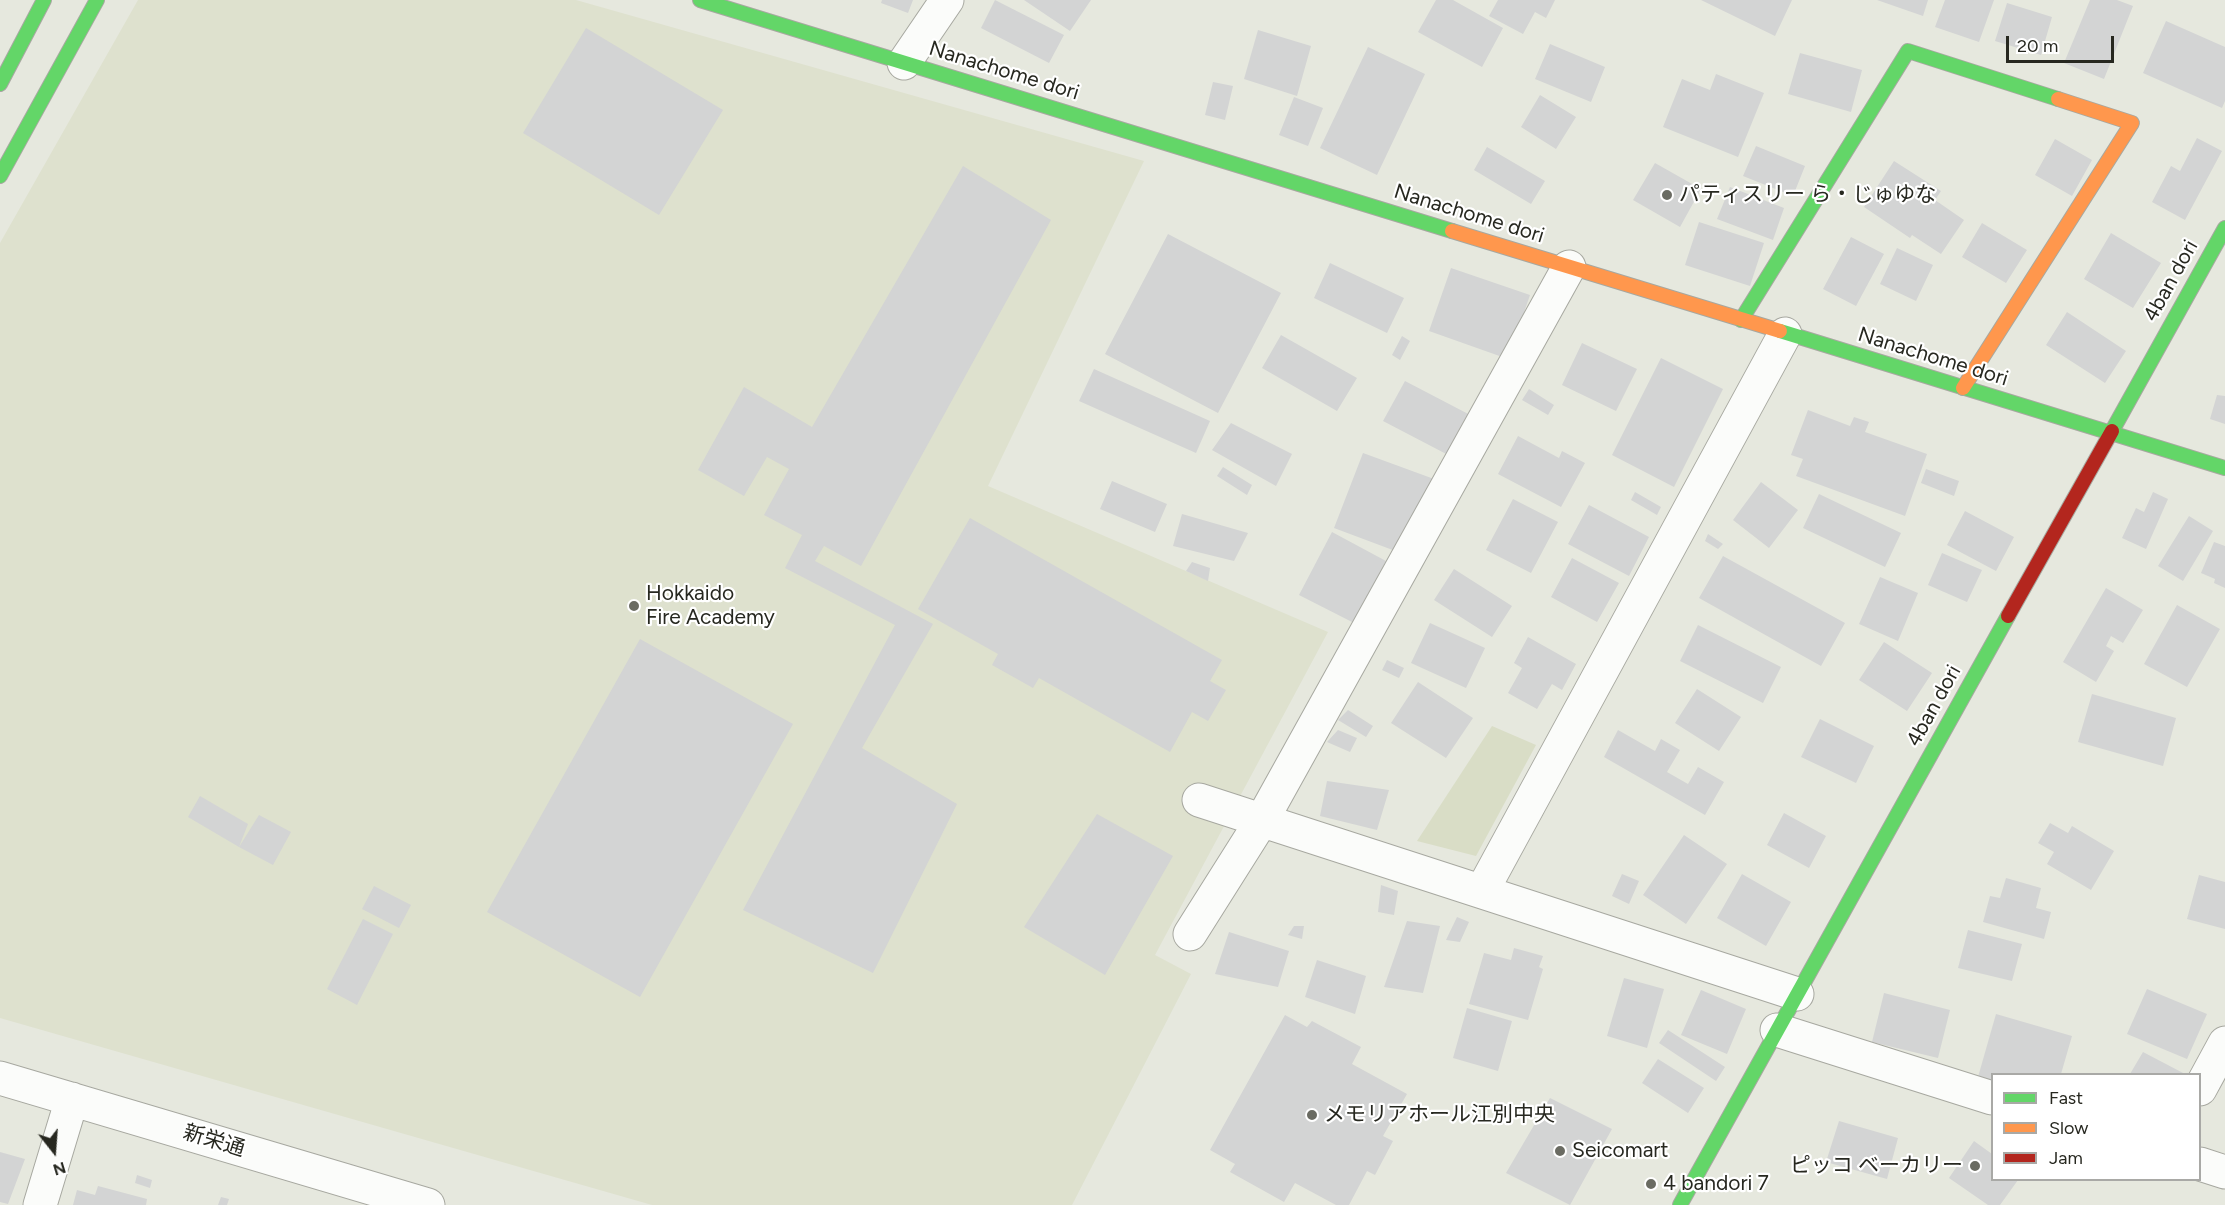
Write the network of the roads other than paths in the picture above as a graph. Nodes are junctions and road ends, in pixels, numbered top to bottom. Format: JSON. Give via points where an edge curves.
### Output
{"nodes":[{"id":1,"x":44,"y":0,"type":"edge"},
{"id":2,"x":97,"y":0,"type":"edge"},
{"id":3,"x":700,"y":0,"type":"edge"},
{"id":4,"x":947,"y":0,"type":"edge"},
{"id":5,"x":904,"y":63,"type":"junction"},
{"id":6,"x":0,"y":84,"type":"edge"},
{"id":7,"x":0,"y":177,"type":"edge"},
{"id":8,"x":2225,"y":228,"type":"edge"},
{"id":9,"x":1569,"y":267,"type":"junction"},
{"id":10,"x":1741,"y":320,"type":"junction"},
{"id":11,"x":1785,"y":334,"type":"junction"},
{"id":12,"x":1963,"y":388,"type":"junction"},
{"id":13,"x":2110,"y":434,"type":"junction"},
{"id":14,"x":2225,"y":468,"type":"edge"},
{"id":15,"x":1199,"y":800,"type":"dead end"},
{"id":16,"x":1262,"y":820,"type":"junction"},
{"id":17,"x":1482,"y":891,"type":"junction"},
{"id":18,"x":1190,"y":934,"type":"dead end"},
{"id":19,"x":1797,"y":994,"type":"junction"},
{"id":20,"x":1777,"y":1030,"type":"junction"},
{"id":21,"x":2225,"y":1043,"type":"edge"},
{"id":22,"x":0,"y":1078,"type":"edge"},
{"id":23,"x":2201,"y":1085,"type":"edge"},
{"id":24,"x":1991,"y":1098,"type":"edge"},
{"id":25,"x":72,"y":1099,"type":"junction"},
{"id":26,"x":2201,"y":1165,"type":"edge"},
{"id":27,"x":2225,"y":1172,"type":"edge"},
{"id":28,"x":40,"y":1205,"type":"edge"},
{"id":29,"x":429,"y":1205,"type":"edge"},
{"id":30,"x":1680,"y":1205,"type":"edge"}],
"edges":[{"from":1,"to":6,"type":"street"},
{"from":2,"to":7,"type":"street"},
{"from":3,"to":5,"type":"street","name":"Nanachome dori"},
{"from":4,"to":5,"type":"street"},
{"from":5,"to":9,"type":"street","name":"Nanachome dori"},
{"from":8,"to":13,"type":"street","name":"4ban dori"},
{"from":9,"to":10,"type":"street","name":"Nanachome dori"},
{"from":9,"to":16,"type":"street"},
{"from":10,"to":11,"type":"street","name":"Nanachome dori"},
{"from":10,"to":12,"type":"street","via":[[1908,51],[2132,123]]},
{"from":11,"to":12,"type":"street","name":"Nanachome dori"},
{"from":11,"to":17,"type":"street"},
{"from":12,"to":13,"type":"street","name":"Nanachome dori"},
{"from":13,"to":14,"type":"street","name":"Nanachome dori"},
{"from":13,"to":19,"type":"street","name":"4ban dori"},
{"from":15,"to":16,"type":"street"},
{"from":16,"to":17,"type":"street"},
{"from":16,"to":18,"type":"street"},
{"from":17,"to":19,"type":"street"},
{"from":19,"to":20,"type":"street","name":"4ban dori"},
{"from":20,"to":24,"type":"street"},
{"from":20,"to":30,"type":"street","name":"4ban dori"},
{"from":21,"to":23,"type":"street"},
{"from":22,"to":25,"type":"street","name":"新栄通"},
{"from":25,"to":28,"type":"street"},
{"from":25,"to":29,"type":"street","name":"新栄通"},
{"from":26,"to":27,"type":"street"}]}
